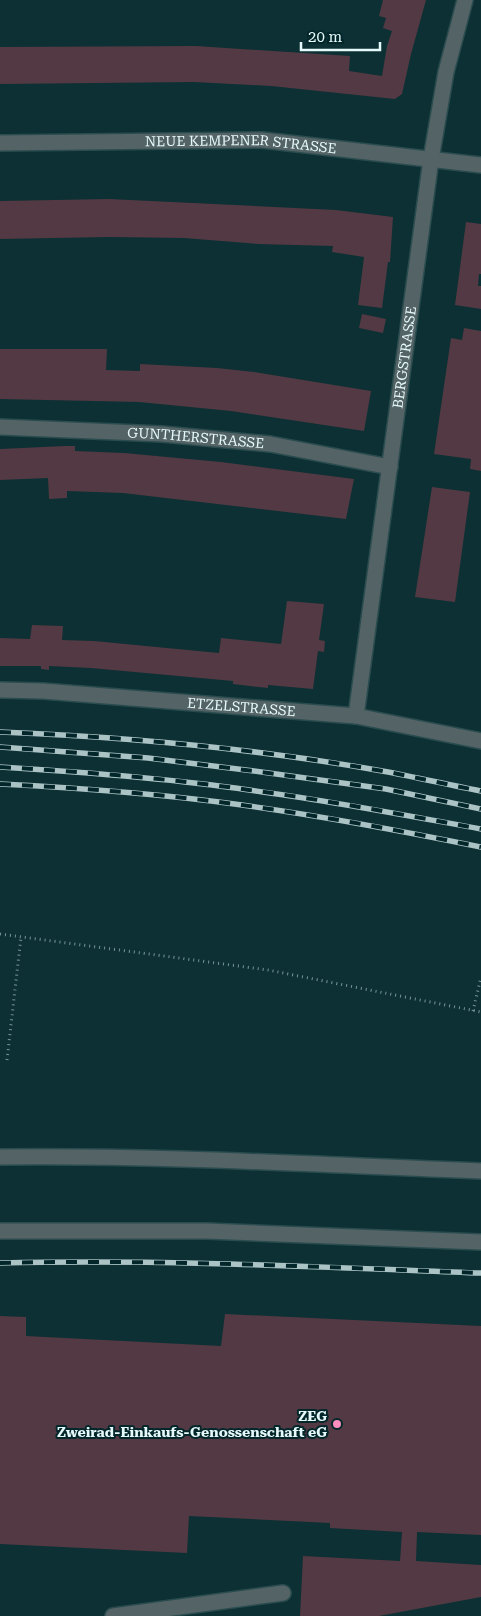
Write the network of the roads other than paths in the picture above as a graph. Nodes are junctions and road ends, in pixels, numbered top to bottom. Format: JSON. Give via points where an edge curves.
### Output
{"nodes":[{"id":1,"x":465,"y":0,"type":"edge"},
{"id":2,"x":0,"y":143,"type":"edge"},
{"id":3,"x":431,"y":159,"type":"junction"},
{"id":4,"x":481,"y":165,"type":"edge"},
{"id":5,"x":0,"y":427,"type":"edge"},
{"id":6,"x":390,"y":467,"type":"junction"},
{"id":7,"x":0,"y":690,"type":"edge"},
{"id":8,"x":356,"y":716,"type":"junction"},
{"id":9,"x":481,"y":741,"type":"edge"},
{"id":10,"x":0,"y":1157,"type":"edge"},
{"id":11,"x":481,"y":1171,"type":"edge"},
{"id":12,"x":0,"y":1231,"type":"edge"},
{"id":13,"x":481,"y":1242,"type":"edge"},
{"id":14,"x":283,"y":1593,"type":"dead end"},
{"id":15,"x":113,"y":1616,"type":"edge"}],
"edges":[{"from":1,"to":3,"type":"street","name":"BERGSTRASSE","via":[[446,72]]},
{"from":2,"to":3,"type":"street","name":"NEUE KEMPENER STRASSE","via":[[262,140]]},
{"from":3,"to":4,"type":"street","name":"NEUE KEMPENER STRASSE"},
{"from":3,"to":6,"type":"street","name":"BERGSTRASSE"},
{"from":5,"to":6,"type":"street","name":"GUNTHERSTRASSE","via":[[162,434],[270,444]]},
{"from":6,"to":8,"type":"street","name":"BERGSTRASSE"},
{"from":7,"to":8,"type":"street","name":"ETZELSTRASSE"},
{"from":8,"to":9,"type":"street","name":"ETZELSTRASSE"},
{"from":10,"to":11,"type":"street","via":[[198,1160]]},
{"from":12,"to":13,"type":"street","via":[[206,1231]]},
{"from":14,"to":15,"type":"street"}]}
